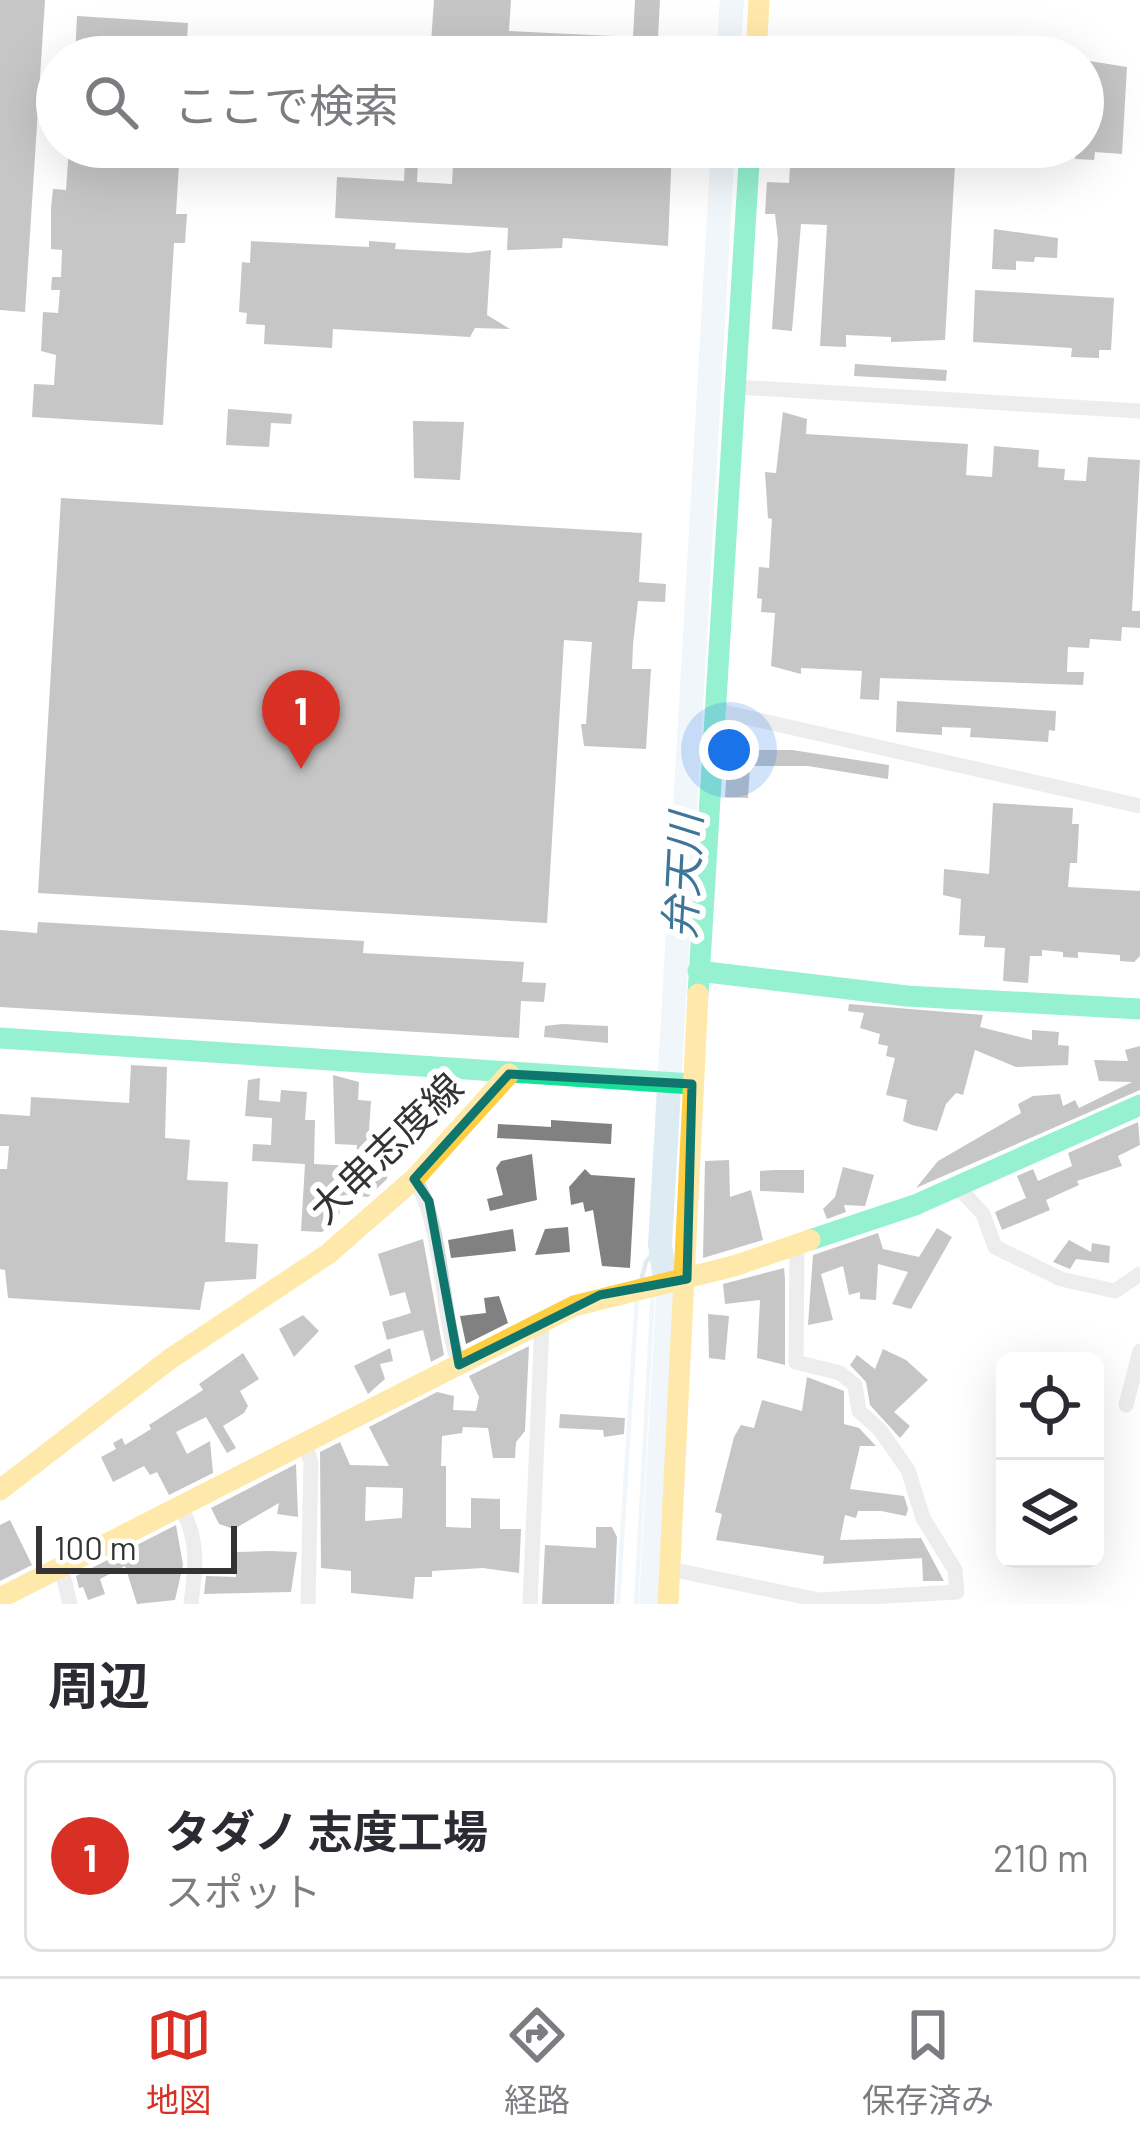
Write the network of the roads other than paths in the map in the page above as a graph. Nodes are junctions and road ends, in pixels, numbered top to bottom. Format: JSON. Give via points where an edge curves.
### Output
{"nodes":[{"id":1,"x":759,"y":0,"type":"edge"},
{"id":2,"x":757,"y":36,"type":"edge"},
{"id":3,"x":749,"y":168,"type":"edge"},
{"id":4,"x":735,"y":387,"type":"junction"},
{"id":5,"x":1140,"y":411,"type":"edge"},
{"id":6,"x":714,"y":710,"type":"junction"},
{"id":7,"x":1140,"y":806,"type":"edge"},
{"id":8,"x":698,"y":971,"type":"junction"},
{"id":9,"x":1140,"y":1010,"type":"edge"},
{"id":10,"x":0,"y":1038,"type":"edge"},
{"id":11,"x":509,"y":1074,"type":"junction"},
{"id":12,"x":684,"y":1084,"type":"junction"},
{"id":13,"x":1140,"y":1105,"type":"edge"},
{"id":14,"x":414,"y":1179,"type":"junction"},
{"id":15,"x":958,"y":1187,"type":"junction"},
{"id":16,"x":797,"y":1244,"type":"junction"},
{"id":17,"x":1140,"y":1274,"type":"edge"},
{"id":18,"x":687,"y":1280,"type":"junction"},
{"id":19,"x":542,"y":1323,"type":"junction"},
{"id":20,"x":1140,"y":1351,"type":"edge"},
{"id":21,"x":459,"y":1365,"type":"junction"},
{"id":22,"x":1126,"y":1405,"type":"dead end"},
{"id":23,"x":304,"y":1442,"type":"junction"},
{"id":24,"x":0,"y":1490,"type":"edge"},
{"id":25,"x":180,"y":1505,"type":"junction"},
{"id":26,"x":61,"y":1567,"type":"junction"},
{"id":27,"x":670,"y":1569,"type":"junction"},
{"id":28,"x":0,"y":1598,"type":"edge"},
{"id":29,"x":958,"y":1598,"type":"edge"},
{"id":30,"x":907,"y":1600,"type":"edge"},
{"id":31,"x":70,"y":1604,"type":"edge"},
{"id":32,"x":191,"y":1604,"type":"edge"},
{"id":33,"x":308,"y":1604,"type":"edge"},
{"id":34,"x":530,"y":1604,"type":"edge"},
{"id":35,"x":668,"y":1604,"type":"edge"}],
"edges":[{"from":1,"to":2,"type":"main road"},
{"from":3,"to":4,"type":"main road"},
{"from":4,"to":5,"type":"street"},
{"from":4,"to":6,"type":"main road"},
{"from":6,"to":7,"type":"street"},
{"from":6,"to":8,"type":"main road"},
{"from":8,"to":9,"type":"main road","via":[[907,996]]},
{"from":8,"to":12,"type":"main road"},
{"from":10,"to":11,"type":"main road"},
{"from":11,"to":12,"type":"main road","name":"大串志度線"},
{"from":11,"to":14,"type":"main road","name":"大串志度線"},
{"from":12,"to":18,"type":"main road"},
{"from":13,"to":15,"type":"main road"},
{"from":14,"to":21,"type":"street","via":[[429,1201]]},
{"from":14,"to":24,"type":"main road","name":"大串志度線","via":[[328,1254],[170,1359]]},
{"from":15,"to":16,"type":"main road"},
{"from":15,"to":17,"type":"street","via":[[983,1214],[995,1247],[1061,1279],[1114,1291]]},
{"from":16,"to":18,"type":"main road"},
{"from":16,"to":29,"type":"street","via":[[796,1362],[855,1385],[859,1411],[908,1470],[923,1519],[955,1570]]},
{"from":18,"to":19,"type":"main road","via":[[600,1295]]},
{"from":18,"to":27,"type":"main road"},
{"from":19,"to":21,"type":"main road"},
{"from":19,"to":34,"type":"street"},
{"from":20,"to":22,"type":"street"},
{"from":21,"to":23,"type":"main road"},
{"from":23,"to":25,"type":"main road"},
{"from":23,"to":33,"type":"street","via":[[311,1462]]},
{"from":25,"to":26,"type":"main road"},
{"from":25,"to":32,"type":"street","via":[[197,1556]]},
{"from":26,"to":28,"type":"main road"},
{"from":26,"to":31,"type":"street"},
{"from":27,"to":30,"type":"street","via":[[819,1600]]},
{"from":27,"to":35,"type":"main road"},
{"from":29,"to":30,"type":"street"}]}
